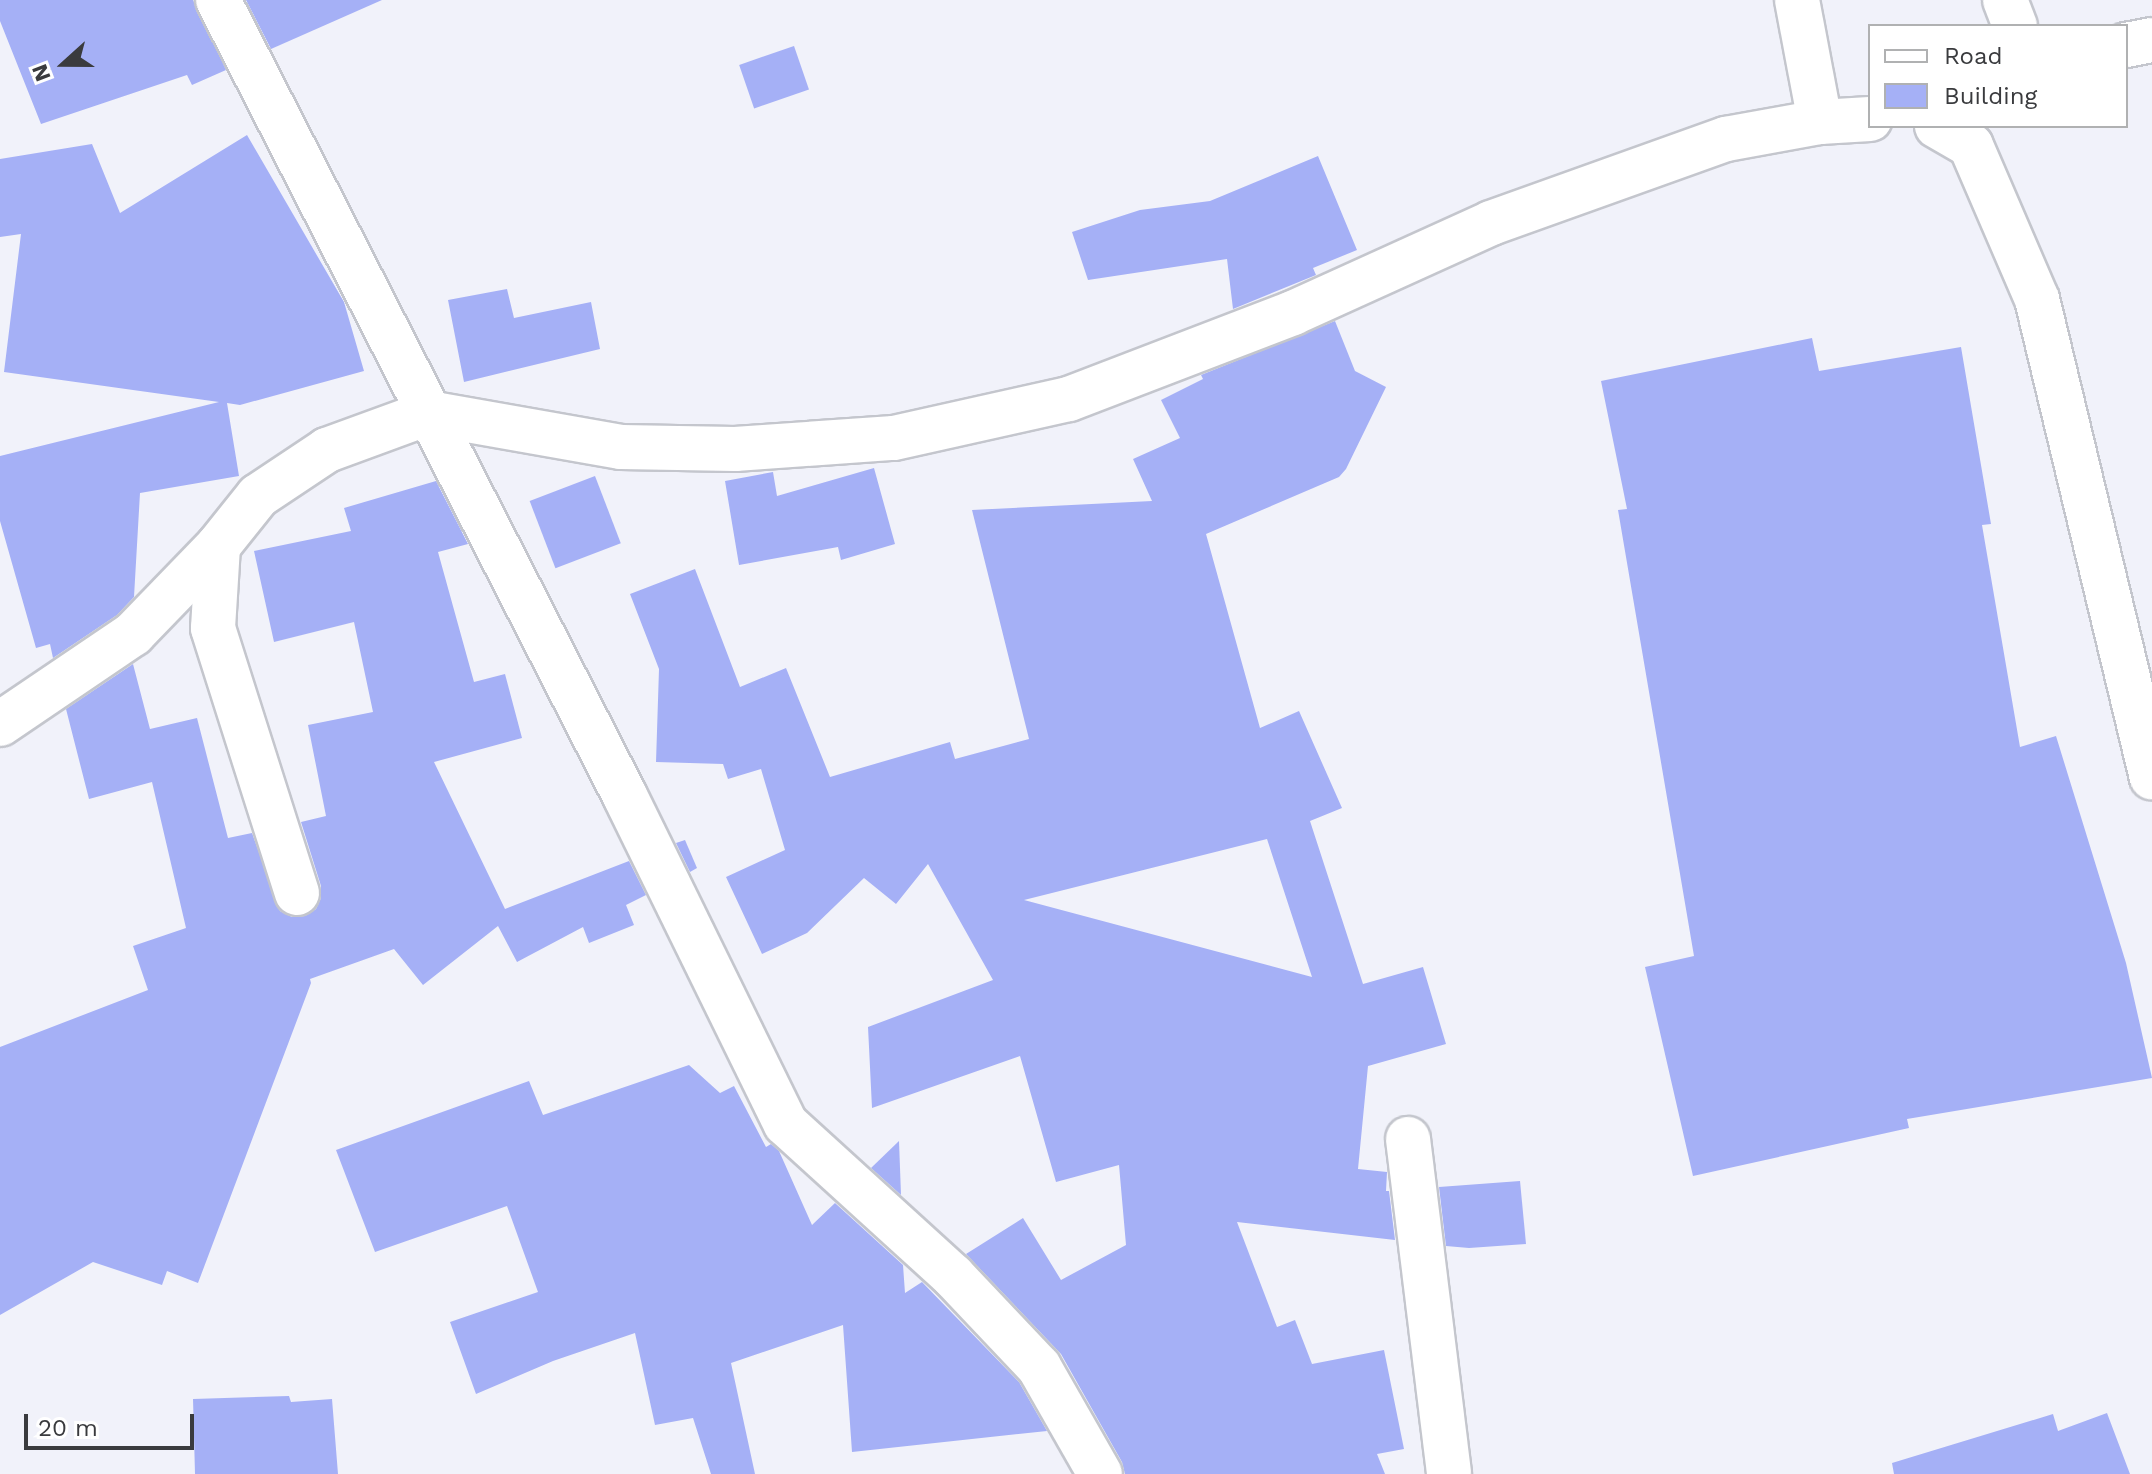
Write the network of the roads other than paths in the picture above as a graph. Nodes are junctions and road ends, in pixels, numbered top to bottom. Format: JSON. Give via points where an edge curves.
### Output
{"nodes":[{"id":1,"x":218,"y":0,"type":"edge"},
{"id":2,"x":1797,"y":0,"type":"edge"},
{"id":3,"x":2005,"y":0,"type":"edge"},
{"id":4,"x":2014,"y":24,"type":"edge"},
{"id":5,"x":2152,"y":40,"type":"edge"},
{"id":6,"x":2128,"y":45,"type":"edge"},
{"id":7,"x":1868,"y":119,"type":"edge"},
{"id":8,"x":1820,"y":122,"type":"junction"},
{"id":9,"x":1940,"y":128,"type":"edge"},
{"id":10,"x":428,"y":413,"type":"junction"},
{"id":11,"x":218,"y":546,"type":"junction"},
{"id":12,"x":0,"y":724,"type":"edge"},
{"id":13,"x":2152,"y":777,"type":"edge"},
{"id":14,"x":297,"y":893,"type":"dead end"},
{"id":15,"x":1408,"y":1139,"type":"dead end"},
{"id":16,"x":1100,"y":1474,"type":"edge"},
{"id":17,"x":1449,"y":1474,"type":"edge"}],
"edges":[{"from":1,"to":10,"type":"street"},
{"from":2,"to":8,"type":"street"},
{"from":3,"to":4,"type":"street"},
{"from":5,"to":6,"type":"street"},
{"from":7,"to":8,"type":"street"},
{"from":8,"to":10,"type":"street","via":[[1726,139],[1505,218],[1293,313],[1069,399],[894,438],[735,449],[621,447]]},
{"from":9,"to":13,"type":"street","via":[[1971,146],[2037,299]]},
{"from":10,"to":11,"type":"street","via":[[327,450],[258,496]]},
{"from":10,"to":16,"type":"street","via":[[786,1124],[953,1276],[1039,1367]]},
{"from":11,"to":12,"type":"street","via":[[133,634]]},
{"from":11,"to":14,"type":"street","via":[[213,628]]},
{"from":15,"to":17,"type":"street"}]}
